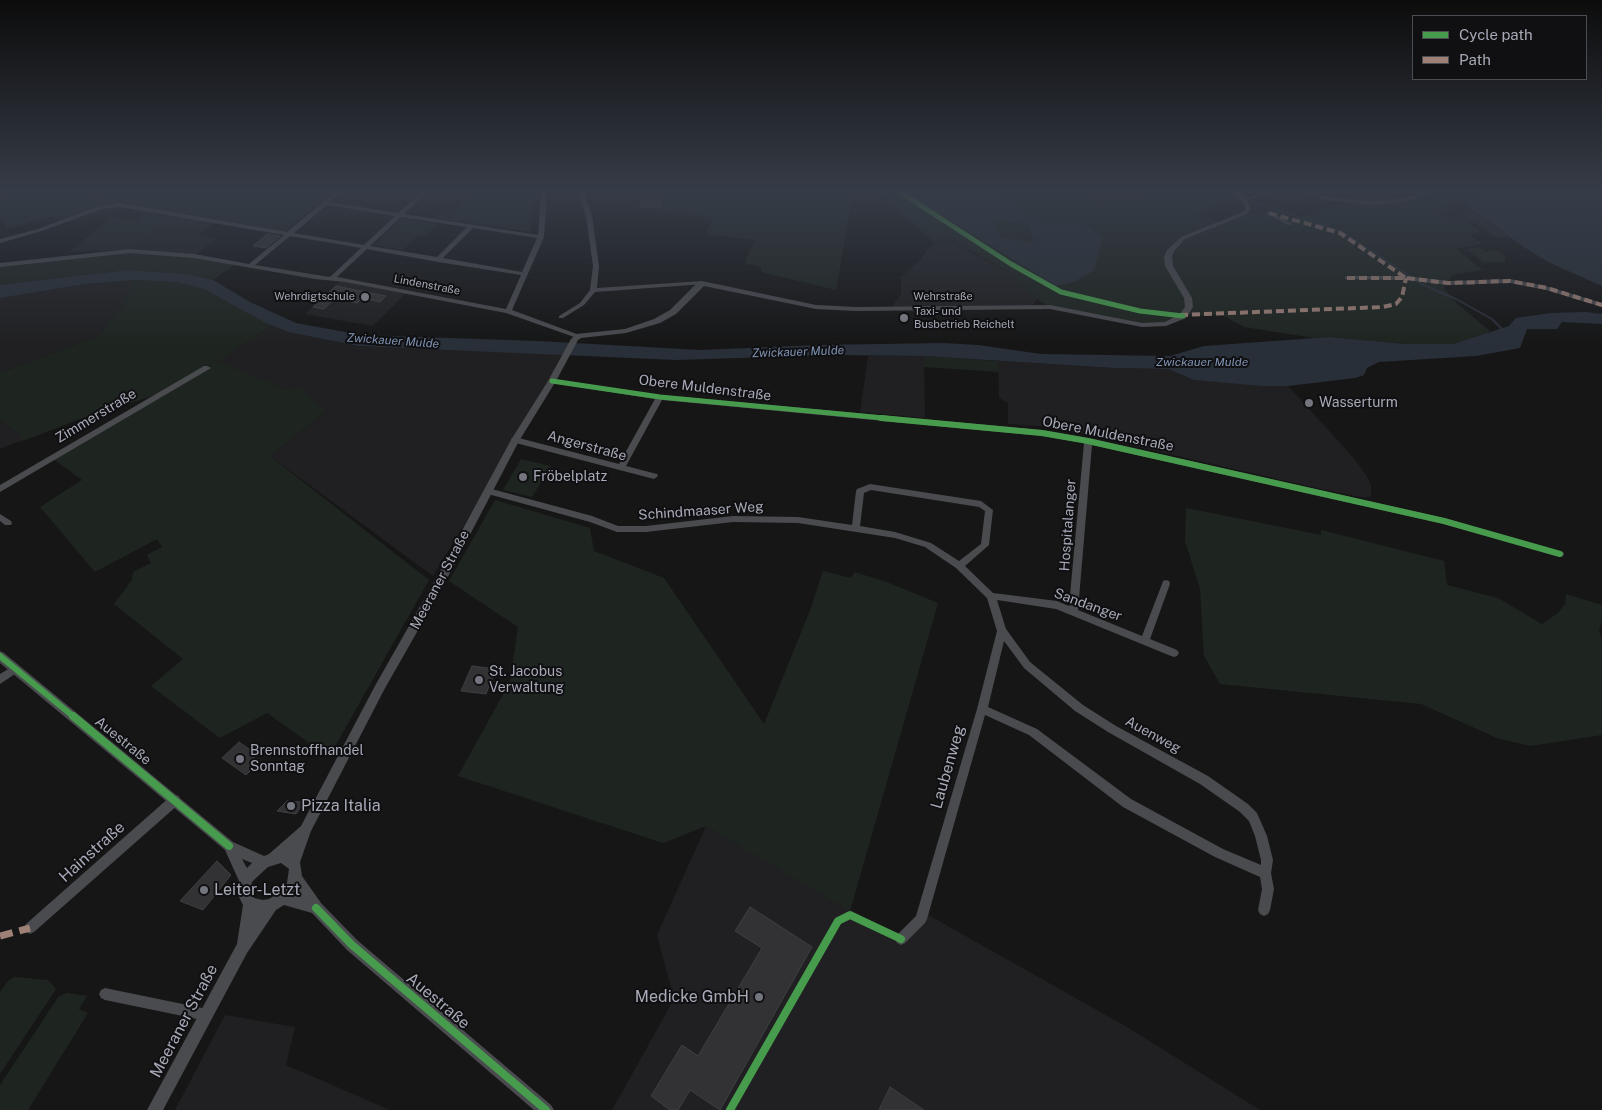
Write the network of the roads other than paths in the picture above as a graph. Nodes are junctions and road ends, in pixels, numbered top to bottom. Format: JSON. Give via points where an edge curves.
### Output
{"nodes":[{"id":1,"x":276,"y":244,"type":"edge"},
{"id":2,"x":341,"y":244,"type":"edge"},
{"id":3,"x":368,"y":244,"type":"edge"},
{"id":4,"x":454,"y":244,"type":"edge"},
{"id":5,"x":537,"y":244,"type":"edge"},
{"id":6,"x":593,"y":244,"type":"edge"},
{"id":7,"x":1177,"y":244,"type":"edge"},
{"id":8,"x":364,"y":248,"type":"junction"},
{"id":9,"x":438,"y":260,"type":"junction"},
{"id":10,"x":0,"y":265,"type":"edge"},
{"id":11,"x":251,"y":265,"type":"junction"},
{"id":12,"x":524,"y":274,"type":"junction"},
{"id":13,"x":1346,"y":278,"type":"dead end"},
{"id":14,"x":331,"y":279,"type":"junction"},
{"id":15,"x":702,"y":283,"type":"junction"},
{"id":16,"x":593,"y":290,"type":"junction"},
{"id":17,"x":1602,"y":305,"type":"edge"},
{"id":18,"x":508,"y":310,"type":"junction"},
{"id":19,"x":561,"y":317,"type":"dead end"},
{"id":20,"x":577,"y":337,"type":"junction"},
{"id":21,"x":207,"y":368,"type":"dead end"},
{"id":22,"x":552,"y":381,"type":"junction"},
{"id":23,"x":660,"y":397,"type":"junction"},
{"id":24,"x":515,"y":440,"type":"junction"},
{"id":25,"x":1088,"y":441,"type":"junction"},
{"id":26,"x":621,"y":468,"type":"junction"},
{"id":27,"x":654,"y":476,"type":"dead end"},
{"id":28,"x":0,"y":489,"type":"edge"},
{"id":29,"x":488,"y":491,"type":"junction"},
{"id":30,"x":0,"y":517,"type":"edge"},
{"id":31,"x":8,"y":523,"type":"dead end"},
{"id":32,"x":856,"y":528,"type":"junction"},
{"id":33,"x":1560,"y":554,"type":"dead end"},
{"id":34,"x":960,"y":566,"type":"junction"},
{"id":35,"x":1166,"y":584,"type":"dead end"},
{"id":36,"x":991,"y":596,"type":"junction"},
{"id":37,"x":1073,"y":611,"type":"junction"},
{"id":38,"x":1002,"y":632,"type":"junction"},
{"id":39,"x":1145,"y":641,"type":"junction"},
{"id":40,"x":1174,"y":653,"type":"dead end"},
{"id":41,"x":0,"y":656,"type":"edge"},
{"id":42,"x":16,"y":669,"type":"junction"},
{"id":43,"x":0,"y":680,"type":"edge"},
{"id":44,"x":982,"y":709,"type":"junction"},
{"id":45,"x":176,"y":800,"type":"junction"},
{"id":46,"x":306,"y":828,"type":"junction"},
{"id":47,"x":229,"y":846,"type":"junction"},
{"id":48,"x":269,"y":860,"type":"junction"},
{"id":49,"x":292,"y":863,"type":"junction"},
{"id":50,"x":1265,"y":873,"type":"junction"},
{"id":51,"x":296,"y":879,"type":"junction"},
{"id":52,"x":246,"y":880,"type":"junction"},
{"id":53,"x":283,"y":898,"type":"junction"},
{"id":54,"x":250,"y":904,"type":"junction"},
{"id":55,"x":271,"y":905,"type":"junction"},
{"id":56,"x":316,"y":908,"type":"junction"},
{"id":57,"x":1264,"y":910,"type":"dead end"},
{"id":58,"x":30,"y":928,"type":"dead end"},
{"id":59,"x":901,"y":939,"type":"dead end"},
{"id":60,"x":242,"y":948,"type":"junction"},
{"id":61,"x":105,"y":994,"type":"dead end"},
{"id":62,"x":208,"y":1015,"type":"junction"},
{"id":63,"x":155,"y":1110,"type":"edge"},
{"id":64,"x":546,"y":1110,"type":"edge"}],
"edges":[{"from":1,"to":11,"type":"street"},
{"from":2,"to":8,"type":"street"},
{"from":3,"to":8,"type":"street"},
{"from":4,"to":9,"type":"street"},
{"from":5,"to":12,"type":"street"},
{"from":6,"to":16,"type":"street","via":[[596,266]]},
{"from":7,"to":15,"type":"street","name":"Wehrstraße","via":[[1170,250],[1169,266],[1189,307],[1173,322],[1152,326],[1041,307],[816,307]]},
{"from":8,"to":9,"type":"street"},
{"from":8,"to":14,"type":"street"},
{"from":9,"to":12,"type":"street"},
{"from":10,"to":11,"type":"street","name":"Lindenstraße","via":[[145,251]]},
{"from":11,"to":14,"type":"street","name":"Lindenstraße"},
{"from":12,"to":18,"type":"street"},
{"from":13,"to":17,"type":"street","via":[[1406,278],[1448,283],[1510,281],[1547,288]]},
{"from":14,"to":18,"type":"street","name":"Lindenstraße"},
{"from":15,"to":16,"type":"street","name":"Wehrstraße"},
{"from":15,"to":20,"type":"street","via":[[682,304],[657,321],[626,331]]},
{"from":16,"to":19,"type":"street","via":[[582,304]]},
{"from":18,"to":20,"type":"street","name":"Lindenstraße"},
{"from":20,"to":22,"type":"street","name":"Meeraner Straße"},
{"from":21,"to":28,"type":"street","name":"Zimmerstraße"},
{"from":22,"to":23,"type":"street","name":"Obere Muldenstraße"},
{"from":22,"to":24,"type":"street","name":"Meeraner Straße"},
{"from":23,"to":25,"type":"street","name":"Obere Muldenstraße","via":[[1042,433]]},
{"from":23,"to":26,"type":"street"},
{"from":24,"to":26,"type":"street","name":"Angerstraße"},
{"from":24,"to":29,"type":"street","name":"Meeraner Straße"},
{"from":25,"to":33,"type":"street","name":"Obere Muldenstraße","via":[[1444,521]]},
{"from":25,"to":37,"type":"street","name":"Hospitalanger"},
{"from":26,"to":27,"type":"street","name":"Angerstraße"},
{"from":29,"to":32,"type":"street","name":"Schindmaaser Weg","via":[[592,518],[617,529],[733,520],[798,520]]},
{"from":29,"to":46,"type":"street","name":"Meeraner Straße"},
{"from":30,"to":31,"type":"street"},
{"from":32,"to":34,"type":"street","name":"Schindmaaser Weg","via":[[928,545]]},
{"from":32,"to":34,"type":"street","via":[[860,492],[870,487],[981,504],[989,510],[986,545]]},
{"from":34,"to":36,"type":"street","name":"Schindmaaser Weg"},
{"from":35,"to":39,"type":"street"},
{"from":36,"to":37,"type":"street","name":"Sandanger","via":[[1056,605]]},
{"from":36,"to":38,"type":"street"},
{"from":37,"to":39,"type":"street","name":"Sandanger"},
{"from":38,"to":44,"type":"street","name":"Laubenweg"},
{"from":38,"to":50,"type":"street","name":"Auenweg","via":[[1027,665],[1079,708],[1204,780],[1244,808],[1253,817],[1261,836],[1267,860]]},
{"from":39,"to":40,"type":"street","name":"Sandanger"},
{"from":41,"to":42,"type":"street","name":"Auestraße"},
{"from":42,"to":43,"type":"street"},
{"from":42,"to":45,"type":"street","name":"Auestraße"},
{"from":44,"to":50,"type":"street","via":[[1034,732],[1127,803],[1219,853]]},
{"from":44,"to":59,"type":"street","name":"Laubenweg","via":[[921,919]]},
{"from":45,"to":47,"type":"street","name":"Auestraße"},
{"from":45,"to":58,"type":"street","name":"Hainstraße"},
{"from":46,"to":48,"type":"street","name":"Meeraner Straße"},
{"from":46,"to":49,"type":"street","name":"Meeraner Straße"},
{"from":47,"to":48,"type":"street","name":"Auestraße"},
{"from":47,"to":52,"type":"street","name":"Auestraße"},
{"from":48,"to":49,"type":"street","via":[[281,857]]},
{"from":48,"to":52,"type":"street"},
{"from":49,"to":51,"type":"street"},
{"from":50,"to":57,"type":"street","name":"Auenweg","via":[[1268,889]]},
{"from":51,"to":53,"type":"street"},
{"from":51,"to":56,"type":"street","name":"Auestraße"},
{"from":52,"to":54,"type":"street","via":[[244,893]]},
{"from":53,"to":55,"type":"street"},
{"from":53,"to":56,"type":"street","name":"Auestraße"},
{"from":54,"to":55,"type":"street"},
{"from":54,"to":60,"type":"street","name":"Meeraner Straße"},
{"from":55,"to":60,"type":"street","name":"Meeraner Straße"},
{"from":56,"to":64,"type":"street","name":"Auestraße","via":[[352,945]]},
{"from":60,"to":62,"type":"street","name":"Meeraner Straße"},
{"from":61,"to":62,"type":"street"},
{"from":62,"to":63,"type":"street","name":"Meeraner Straße"}]}
